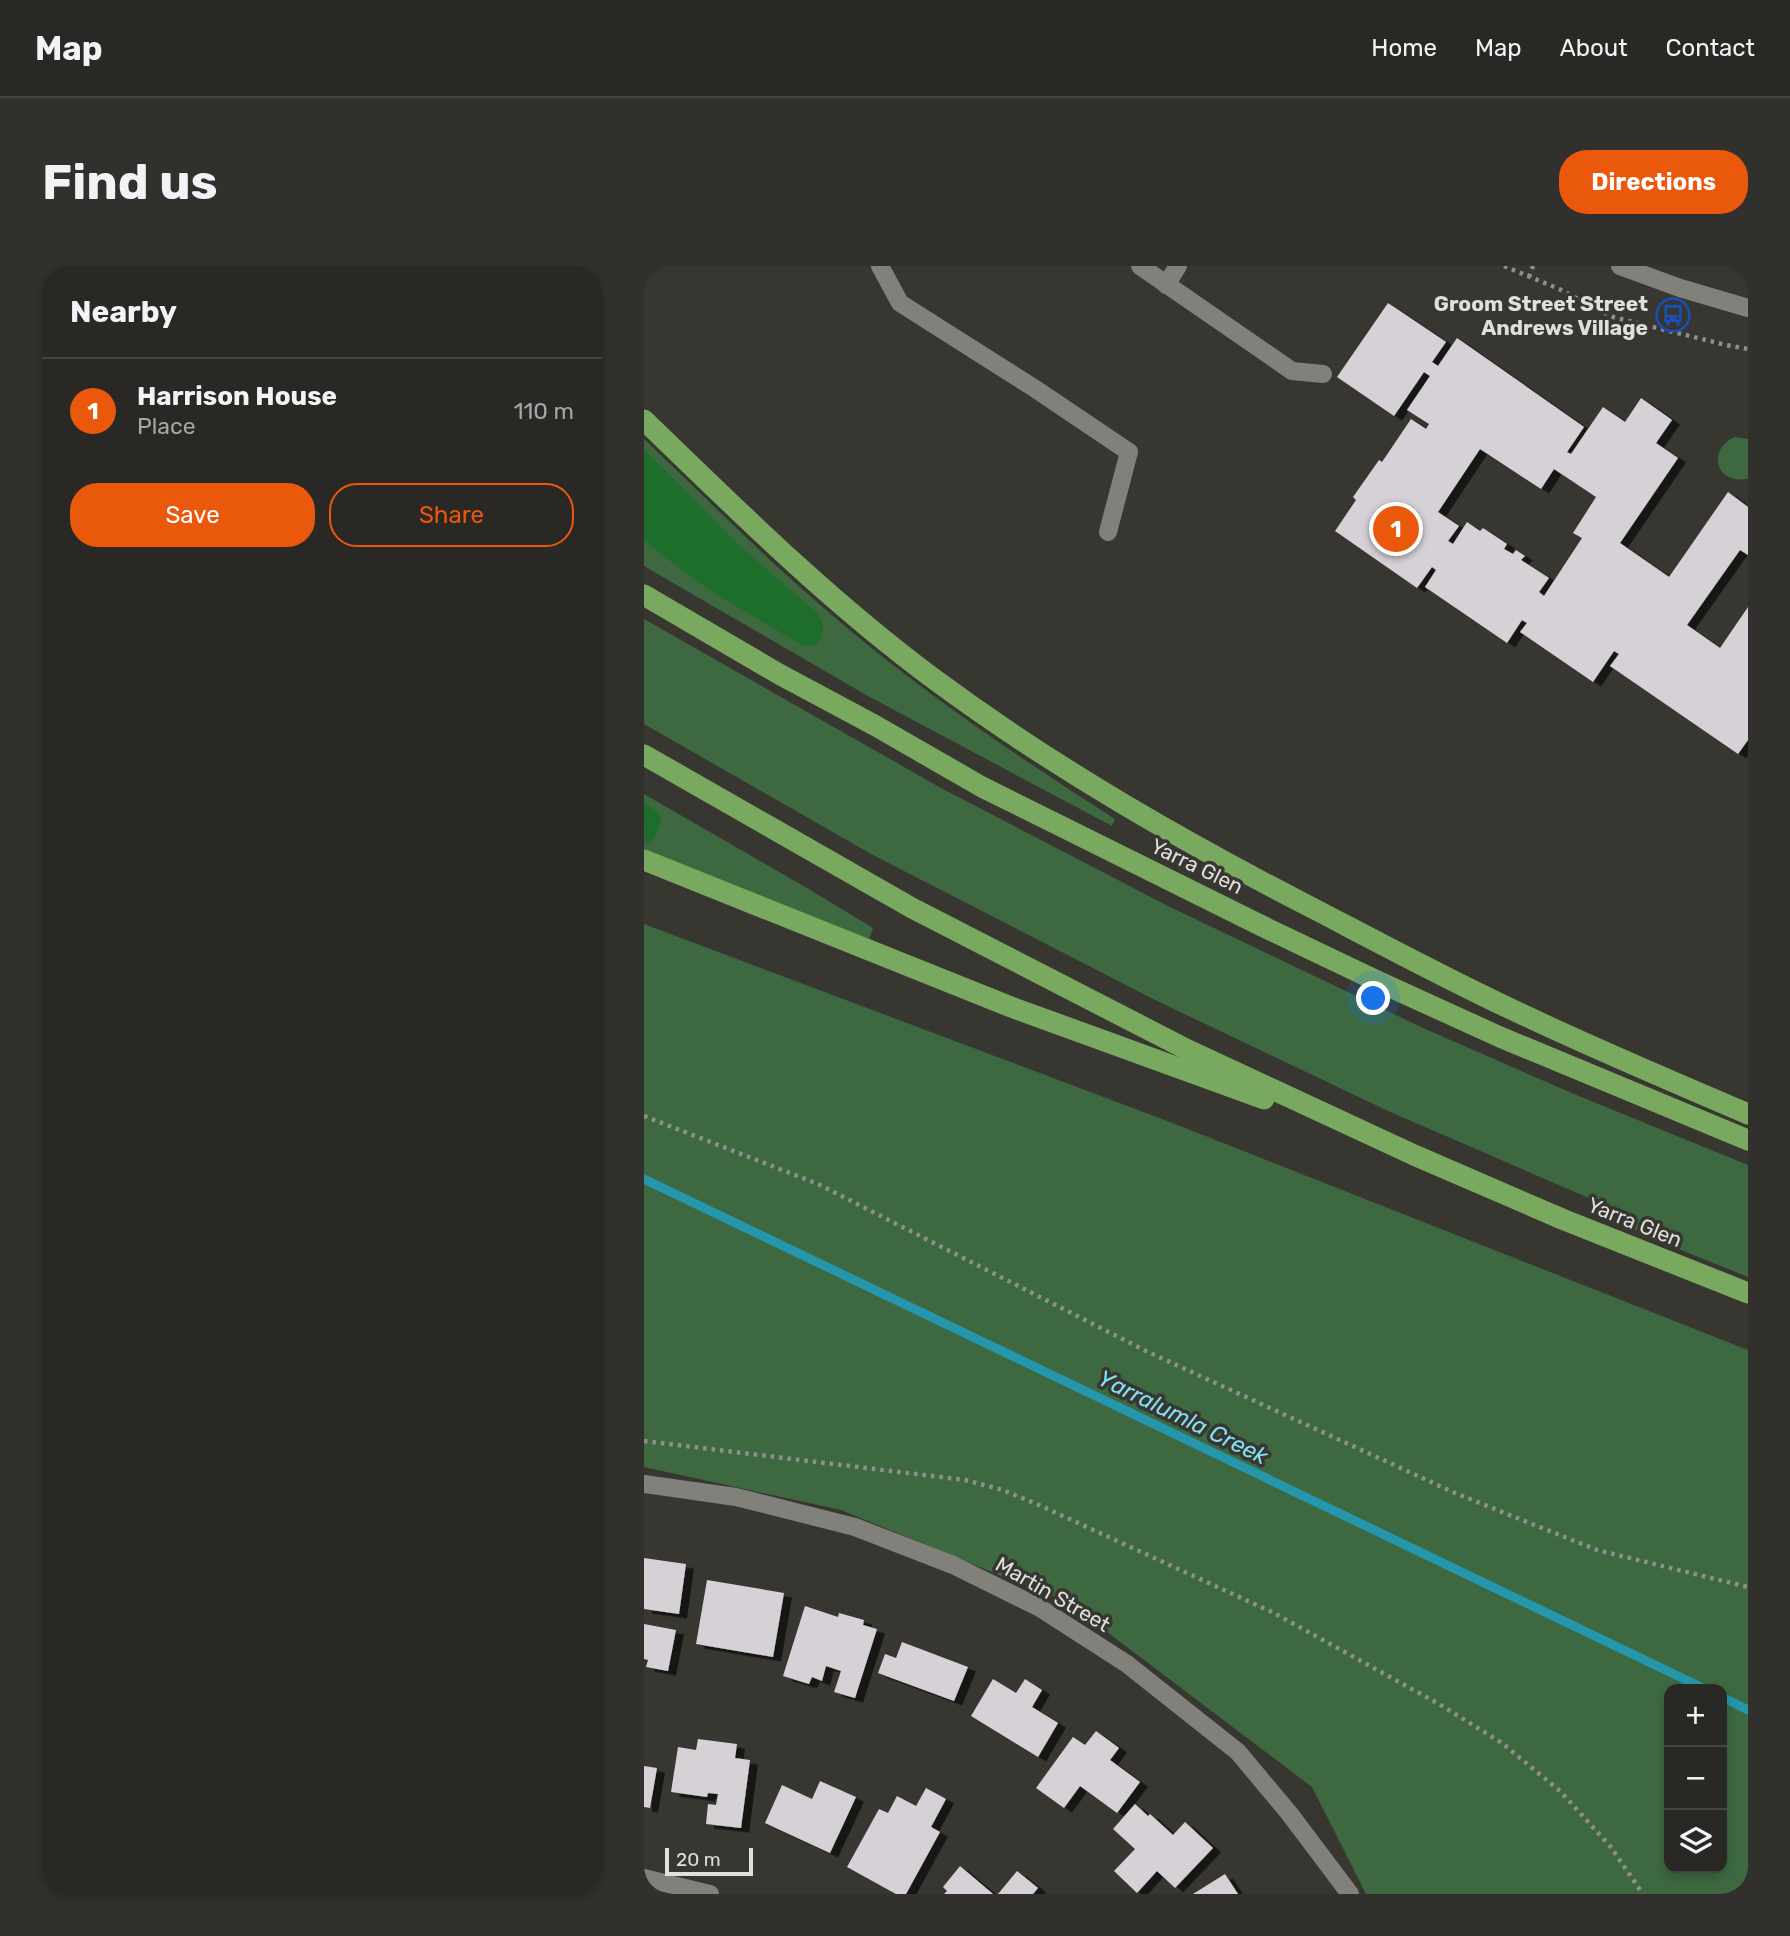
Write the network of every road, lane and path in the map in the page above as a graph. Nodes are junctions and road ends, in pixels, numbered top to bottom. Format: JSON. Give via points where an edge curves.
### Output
{"nodes":[{"id":1,"x":880,"y":266,"type":"edge"},
{"id":2,"x":1140,"y":266,"type":"edge"},
{"id":3,"x":1178,"y":266,"type":"edge"},
{"id":4,"x":1504,"y":266,"type":"edge"},
{"id":5,"x":1533,"y":266,"type":"edge"},
{"id":6,"x":1619,"y":266,"type":"edge"},
{"id":7,"x":1529,"y":277,"type":"junction"},
{"id":8,"x":1166,"y":285,"type":"junction"},
{"id":9,"x":1748,"y":308,"type":"edge"},
{"id":10,"x":1748,"y":349,"type":"edge"},
{"id":11,"x":1323,"y":374,"type":"dead end"},
{"id":12,"x":644,"y":420,"type":"edge"},
{"id":13,"x":1108,"y":532,"type":"dead end"},
{"id":14,"x":644,"y":595,"type":"edge"},
{"id":15,"x":644,"y":755,"type":"edge"},
{"id":16,"x":644,"y":860,"type":"edge"},
{"id":17,"x":1748,"y":1114,"type":"edge"},
{"id":18,"x":644,"y":1116,"type":"edge"},
{"id":19,"x":1748,"y":1140,"type":"edge"},
{"id":20,"x":1414,"y":1155,"type":"junction"},
{"id":21,"x":1748,"y":1293,"type":"edge"},
{"id":22,"x":644,"y":1441,"type":"edge"},
{"id":23,"x":644,"y":1484,"type":"edge"},
{"id":24,"x":1748,"y":1587,"type":"edge"},
{"id":25,"x":644,"y":1878,"type":"edge"},
{"id":26,"x":710,"y":1894,"type":"edge"},
{"id":27,"x":1350,"y":1894,"type":"edge"},
{"id":28,"x":1643,"y":1894,"type":"edge"}],
"edges":[{"from":1,"to":13,"type":"street","via":[[900,303],[1129,452]]},
{"from":2,"to":8,"type":"street"},
{"from":3,"to":8,"type":"street"},
{"from":4,"to":7,"type":"path"},
{"from":5,"to":7,"type":"path"},
{"from":6,"to":9,"type":"street"},
{"from":7,"to":10,"type":"path","via":[[1613,317]]},
{"from":8,"to":11,"type":"street","via":[[1292,372]]},
{"from":12,"to":17,"type":"highway","via":[[828,593],[933,678],[1042,754],[1156,824],[1392,950],[1524,1015]]},
{"from":14,"to":19,"type":"highway","name":"Yarra Glen","via":[[982,787],[1248,919],[1500,1037]]},
{"from":15,"to":20,"type":"highway","name":"Yarra Glen","via":[[924,914],[1186,1049]]},
{"from":16,"to":20,"type":"highway","via":[[1010,1007]]},
{"from":18,"to":24,"type":"path","via":[[818,1184],[1146,1351],[1455,1493],[1597,1550]]},
{"from":20,"to":21,"type":"highway","name":"Yarra Glen"},
{"from":22,"to":28,"type":"path","via":[[965,1480],[1039,1505],[1274,1613],[1502,1743],[1560,1791],[1610,1846]]},
{"from":23,"to":27,"type":"street","name":"Martin Street","via":[[736,1497],[855,1527],[953,1565],[1040,1608],[1127,1664],[1238,1752]]},
{"from":25,"to":26,"type":"street"}]}
